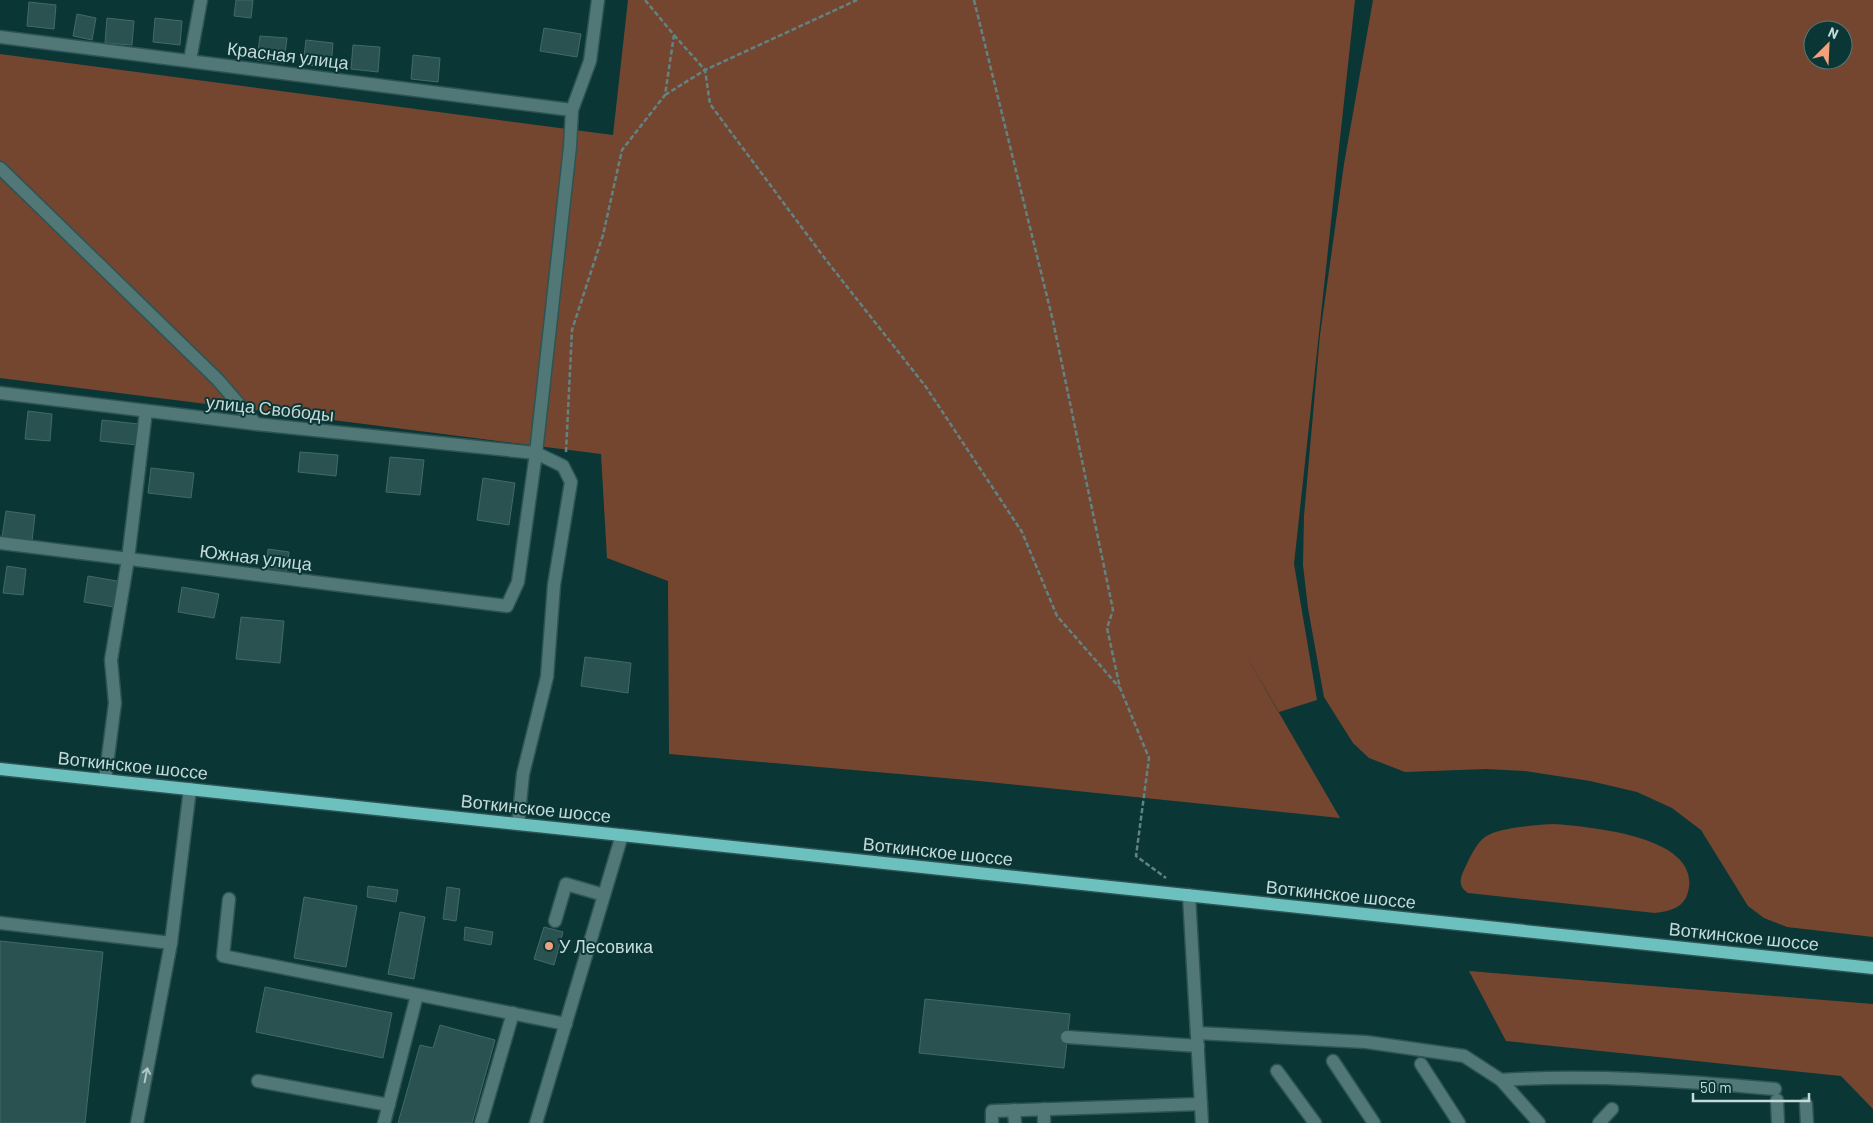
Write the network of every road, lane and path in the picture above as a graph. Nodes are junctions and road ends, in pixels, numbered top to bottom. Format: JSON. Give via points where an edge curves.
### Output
{"nodes":[{"id":1,"x":201,"y":0,"type":"edge"},
{"id":2,"x":598,"y":0,"type":"edge"},
{"id":3,"x":645,"y":0,"type":"edge"},
{"id":4,"x":857,"y":0,"type":"edge"},
{"id":5,"x":974,"y":0,"type":"edge"},
{"id":6,"x":674,"y":35,"type":"junction"},
{"id":7,"x":0,"y":37,"type":"edge"},
{"id":8,"x":190,"y":60,"type":"junction"},
{"id":9,"x":705,"y":70,"type":"junction"},
{"id":10,"x":665,"y":95,"type":"junction"},
{"id":11,"x":572,"y":110,"type":"junction"},
{"id":12,"x":0,"y":168,"type":"edge"},
{"id":13,"x":0,"y":393,"type":"edge"},
{"id":14,"x":146,"y":412,"type":"junction"},
{"id":15,"x":256,"y":424,"type":"junction"},
{"id":16,"x":536,"y":453,"type":"junction"},
{"id":17,"x":563,"y":466,"type":"junction"},
{"id":18,"x":0,"y":544,"type":"edge"},
{"id":19,"x":128,"y":559,"type":"junction"},
{"id":20,"x":1120,"y":688,"type":"junction"},
{"id":21,"x":0,"y":769,"type":"edge"},
{"id":22,"x":105,"y":780,"type":"junction"},
{"id":23,"x":190,"y":789,"type":"junction"},
{"id":24,"x":518,"y":824,"type":"junction"},
{"id":25,"x":622,"y":835,"type":"junction"},
{"id":26,"x":1166,"y":878,"type":"dead end"},
{"id":27,"x":604,"y":895,"type":"junction"},
{"id":28,"x":1189,"y":895,"type":"junction"},
{"id":29,"x":229,"y":899,"type":"dead end"},
{"id":30,"x":555,"y":921,"type":"dead end"},
{"id":31,"x":0,"y":923,"type":"edge"},
{"id":32,"x":171,"y":943,"type":"junction"},
{"id":33,"x":1873,"y":968,"type":"edge"},
{"id":34,"x":417,"y":995,"type":"junction"},
{"id":35,"x":513,"y":1013,"type":"junction"},
{"id":36,"x":566,"y":1024,"type":"junction"},
{"id":37,"x":1197,"y":1033,"type":"junction"},
{"id":38,"x":1067,"y":1037,"type":"dead end"},
{"id":39,"x":1198,"y":1046,"type":"junction"},
{"id":40,"x":1333,"y":1061,"type":"dead end"},
{"id":41,"x":1421,"y":1064,"type":"dead end"},
{"id":42,"x":1277,"y":1071,"type":"dead end"},
{"id":43,"x":1501,"y":1080,"type":"junction"},
{"id":44,"x":258,"y":1081,"type":"dead end"},
{"id":45,"x":1201,"y":1104,"type":"junction"},
{"id":46,"x":1806,"y":1104,"type":"dead end"},
{"id":47,"x":389,"y":1105,"type":"junction"},
{"id":48,"x":1044,"y":1109,"type":"junction"},
{"id":49,"x":1612,"y":1109,"type":"dead end"},
{"id":50,"x":1014,"y":1110,"type":"junction"},
{"id":51,"x":137,"y":1123,"type":"edge"},
{"id":52,"x":384,"y":1123,"type":"edge"},
{"id":53,"x":481,"y":1123,"type":"edge"},
{"id":54,"x":536,"y":1123,"type":"edge"},
{"id":55,"x":992,"y":1123,"type":"edge"},
{"id":56,"x":1015,"y":1123,"type":"edge"},
{"id":57,"x":1044,"y":1123,"type":"edge"},
{"id":58,"x":1202,"y":1123,"type":"edge"},
{"id":59,"x":1315,"y":1123,"type":"edge"},
{"id":60,"x":1374,"y":1123,"type":"edge"},
{"id":61,"x":1459,"y":1123,"type":"edge"},
{"id":62,"x":1538,"y":1123,"type":"edge"},
{"id":63,"x":1599,"y":1123,"type":"edge"},
{"id":64,"x":1778,"y":1123,"type":"edge"},
{"id":65,"x":1807,"y":1123,"type":"edge"}],
"edges":[{"from":1,"to":8,"type":"street"},
{"from":2,"to":11,"type":"street","via":[[590,61]]},
{"from":3,"to":6,"type":"path"},
{"from":4,"to":9,"type":"path"},
{"from":5,"to":20,"type":"path","via":[[1053,321],[1113,610],[1107,628]]},
{"from":6,"to":9,"type":"path"},
{"from":6,"to":10,"type":"path"},
{"from":7,"to":8,"type":"street","name":"Красная улица"},
{"from":8,"to":11,"type":"street","name":"Красная улица"},
{"from":9,"to":10,"type":"path"},
{"from":9,"to":20,"type":"path","via":[[710,104],[926,387],[1022,532],[1057,616]]},
{"from":10,"to":17,"type":"path","via":[[622,150],[603,235],[572,330],[568,437]]},
{"from":11,"to":16,"type":"street"},
{"from":12,"to":15,"type":"street","via":[[218,380]]},
{"from":13,"to":14,"type":"street","name":"улица Свободы"},
{"from":14,"to":15,"type":"street","name":"улица Свободы"},
{"from":14,"to":19,"type":"street"},
{"from":15,"to":16,"type":"street","name":"улица Свободы"},
{"from":16,"to":17,"type":"street","name":"улица Свободы"},
{"from":16,"to":19,"type":"street","name":"Южная улица","via":[[518,582],[507,606]]},
{"from":17,"to":24,"type":"street","via":[[571,482],[554,584],[547,677],[524,774]]},
{"from":18,"to":19,"type":"street","name":"Южная улица"},
{"from":19,"to":22,"type":"street","via":[[111,660],[115,703]]},
{"from":20,"to":26,"type":"path","via":[[1150,758],[1136,856]]},
{"from":21,"to":22,"type":"main road","name":"Воткинское шоссе"},
{"from":22,"to":23,"type":"main road","name":"Воткинское шоссе"},
{"from":23,"to":24,"type":"main road","name":"Воткинское шоссе"},
{"from":23,"to":32,"type":"street"},
{"from":24,"to":25,"type":"main road","name":"Воткинское шоссе"},
{"from":25,"to":27,"type":"street"},
{"from":25,"to":28,"type":"main road","name":"Воткинское шоссе"},
{"from":27,"to":30,"type":"street","via":[[566,884]]},
{"from":27,"to":36,"type":"street"},
{"from":28,"to":33,"type":"main road","name":"Воткинское шоссе"},
{"from":28,"to":37,"type":"street"},
{"from":29,"to":34,"type":"street","via":[[223,956]]},
{"from":31,"to":32,"type":"street"},
{"from":51,"to":32,"type":"street","one_way":true},
{"from":34,"to":35,"type":"street"},
{"from":34,"to":47,"type":"street"},
{"from":35,"to":36,"type":"street"},
{"from":35,"to":53,"type":"street"},
{"from":36,"to":54,"type":"street"},
{"from":37,"to":39,"type":"street"},
{"from":37,"to":43,"type":"street","via":[[1366,1042],[1464,1056]]},
{"from":38,"to":39,"type":"street"},
{"from":39,"to":45,"type":"street"},
{"from":40,"to":60,"type":"street"},
{"from":41,"to":61,"type":"street"},
{"from":42,"to":59,"type":"street"},
{"from":43,"to":62,"type":"street"},
{"from":43,"to":64,"type":"street","via":[[1552,1076],[1604,1078],[1776,1095]]},
{"from":44,"to":47,"type":"street"},
{"from":45,"to":48,"type":"street"},
{"from":45,"to":58,"type":"street"},
{"from":46,"to":65,"type":"street"},
{"from":47,"to":52,"type":"street"},
{"from":48,"to":50,"type":"street"},
{"from":48,"to":57,"type":"street"},
{"from":49,"to":63,"type":"street"},
{"from":50,"to":55,"type":"street","via":[[992,1110]]},
{"from":50,"to":56,"type":"street"}]}
